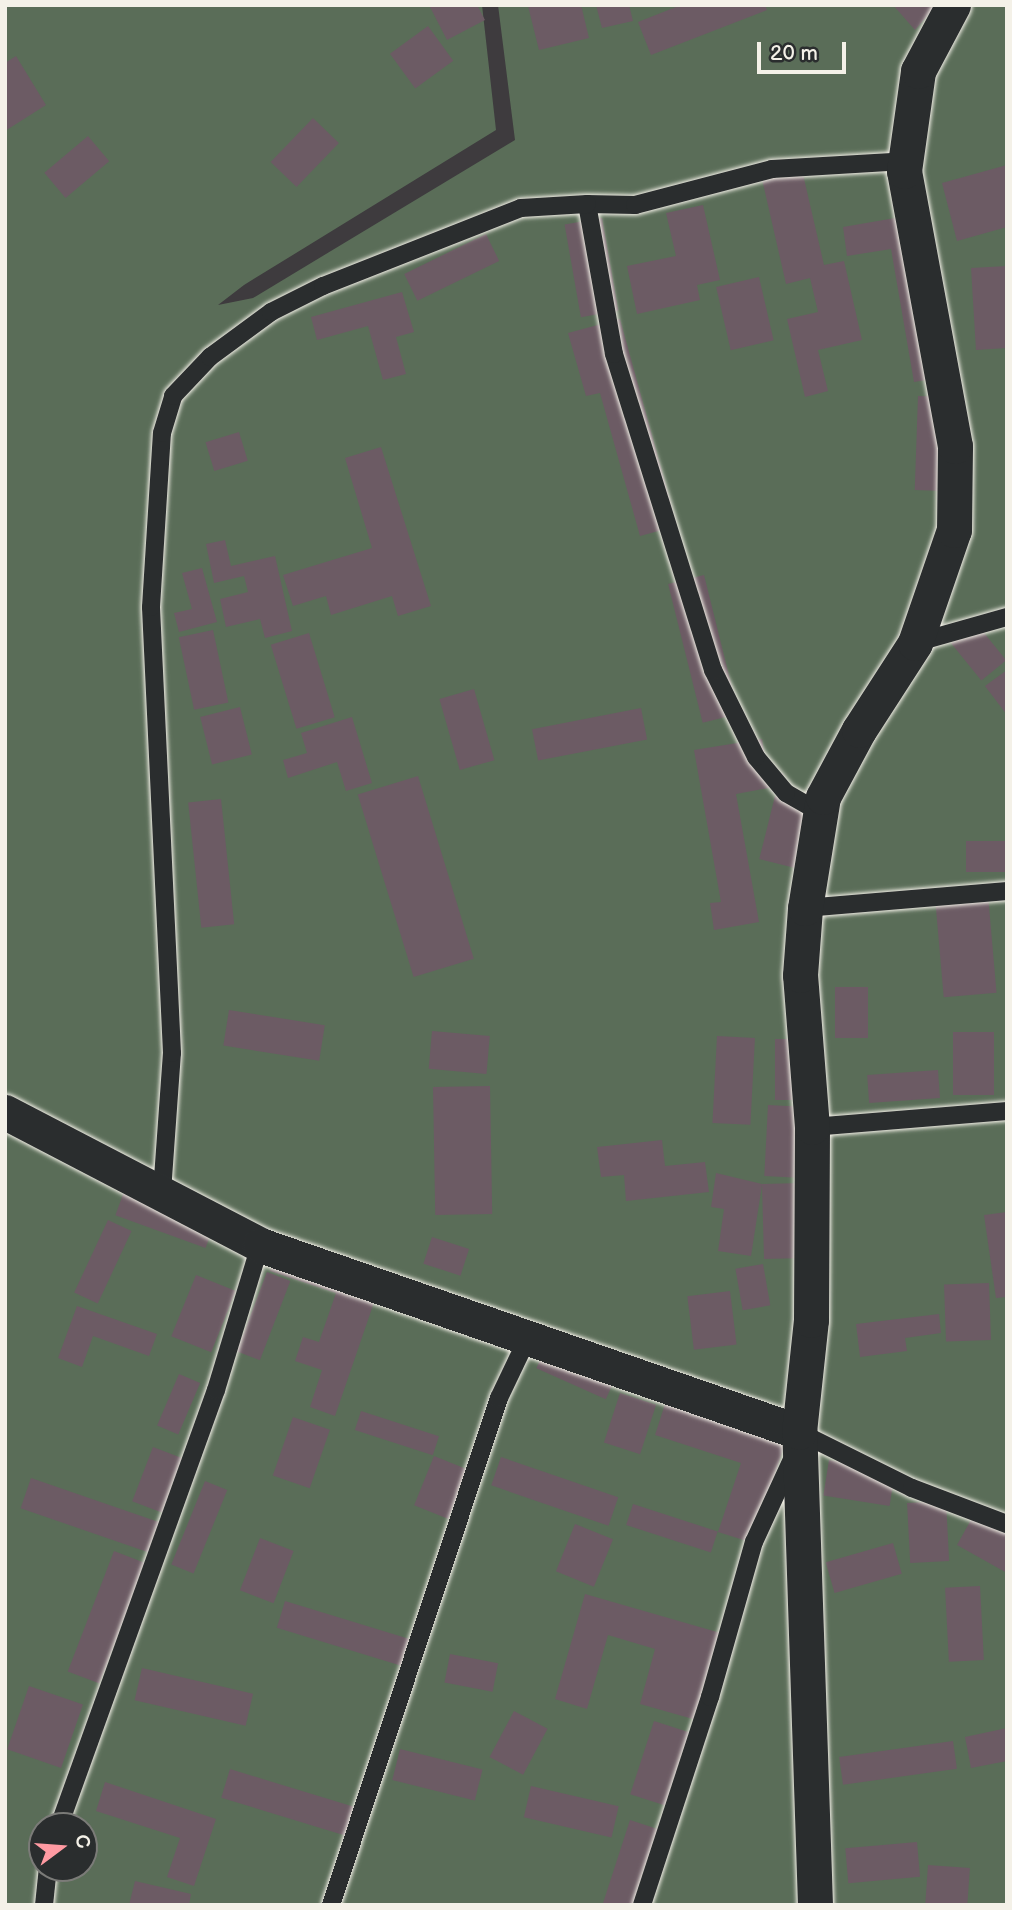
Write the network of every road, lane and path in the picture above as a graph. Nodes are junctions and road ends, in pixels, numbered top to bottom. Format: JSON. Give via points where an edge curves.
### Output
{"nodes":[{"id":1,"x":953,"y":5,"type":"edge"},
{"id":2,"x":905,"y":161,"type":"junction"},
{"id":3,"x":586,"y":204,"type":"junction"},
{"id":4,"x":1007,"y":617,"type":"edge"},
{"id":5,"x":915,"y":643,"type":"junction"},
{"id":6,"x":821,"y":813,"type":"junction"},
{"id":7,"x":1007,"y":891,"type":"edge"},
{"id":8,"x":805,"y":908,"type":"junction"},
{"id":9,"x":1007,"y":1111,"type":"edge"},
{"id":10,"x":5,"y":1112,"type":"edge"},
{"id":11,"x":812,"y":1127,"type":"junction"},
{"id":12,"x":162,"y":1192,"type":"junction"},
{"id":13,"x":260,"y":1245,"type":"junction"},
{"id":14,"x":528,"y":1335,"type":"junction"},
{"id":15,"x":799,"y":1441,"type":"junction"},
{"id":16,"x":1007,"y":1524,"type":"edge"},
{"id":17,"x":64,"y":1812,"type":"edge"},
{"id":18,"x":46,"y":1882,"type":"edge"},
{"id":19,"x":44,"y":1905,"type":"edge"},
{"id":20,"x":331,"y":1905,"type":"edge"},
{"id":21,"x":642,"y":1905,"type":"edge"},
{"id":22,"x":815,"y":1905,"type":"edge"}],
"edges":[{"from":1,"to":2,"type":"street","via":[[918,71]]},
{"from":2,"to":3,"type":"lane","via":[[772,169],[635,205]]},
{"from":2,"to":5,"type":"street","via":[[955,446],[954,530]]},
{"from":3,"to":6,"type":"lane","via":[[614,354],[713,670],[756,757],[786,793]]},
{"from":3,"to":12,"type":"lane","via":[[521,208],[323,286],[271,312],[210,357],[173,396],[162,433],[151,607],[172,1053]]},
{"from":4,"to":5,"type":"lane"},
{"from":5,"to":6,"type":"street","via":[[859,730],[823,797]]},
{"from":6,"to":8,"type":"street"},
{"from":7,"to":8,"type":"lane"},
{"from":8,"to":11,"type":"street","via":[[800,975]]},
{"from":9,"to":11,"type":"lane"},
{"from":10,"to":12,"type":"street"},
{"from":11,"to":15,"type":"street","via":[[811,1320]]},
{"from":12,"to":13,"type":"street"},
{"from":13,"to":14,"type":"street"},
{"from":13,"to":17,"type":"lane","via":[[216,1390]]},
{"from":14,"to":15,"type":"street"},
{"from":14,"to":20,"type":"lane","via":[[499,1398]]},
{"from":15,"to":16,"type":"lane"},
{"from":15,"to":21,"type":"lane","via":[[754,1542],[710,1697]]},
{"from":15,"to":22,"type":"street"},
{"from":18,"to":19,"type":"lane"}]}
